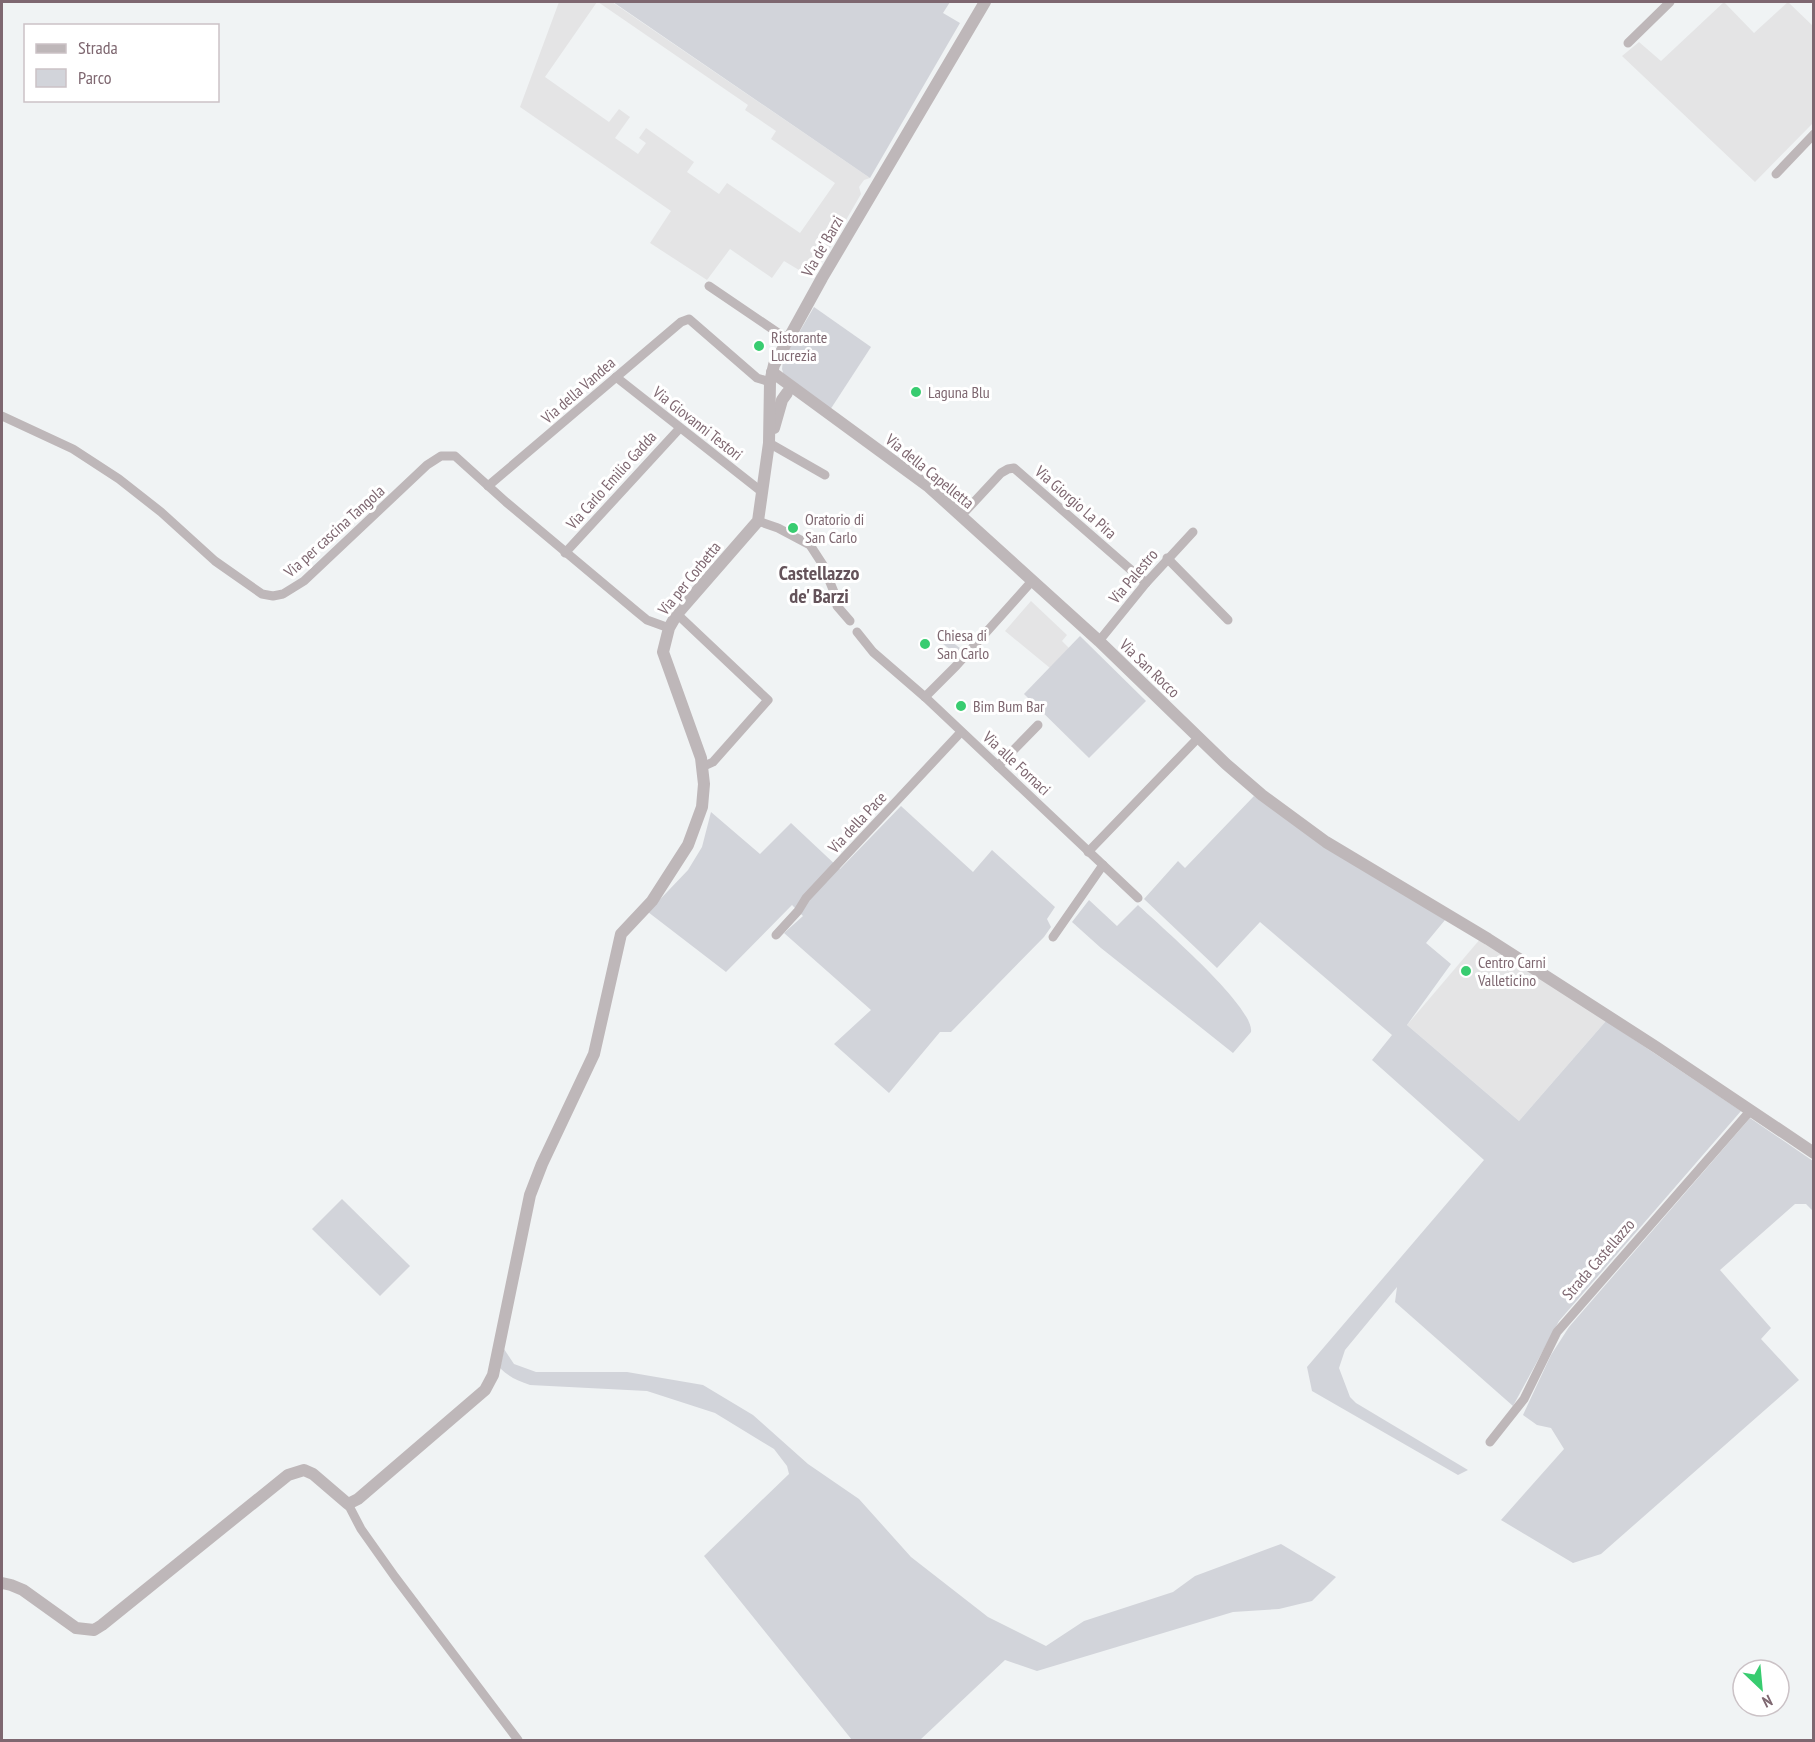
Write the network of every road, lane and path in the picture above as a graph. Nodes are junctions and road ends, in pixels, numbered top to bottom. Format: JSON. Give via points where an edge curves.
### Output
{"nodes":[{"id":1,"x":985,"y":2,"type":"edge"},
{"id":2,"x":1670,"y":2,"type":"edge"},
{"id":3,"x":1628,"y":43,"type":"dead end"},
{"id":4,"x":1814,"y":134,"type":"edge"},
{"id":5,"x":1776,"y":174,"type":"dead end"},
{"id":6,"x":709,"y":286,"type":"dead end"},
{"id":7,"x":787,"y":339,"type":"junction"},
{"id":8,"x":616,"y":377,"type":"junction"},
{"id":9,"x":771,"y":377,"type":"junction"},
{"id":10,"x":787,"y":393,"type":"junction"},
{"id":11,"x":801,"y":394,"type":"junction"},
{"id":12,"x":2,"y":416,"type":"edge"},
{"id":13,"x":680,"y":428,"type":"junction"},
{"id":14,"x":769,"y":443,"type":"junction"},
{"id":15,"x":825,"y":475,"type":"dead end"},
{"id":16,"x":488,"y":486,"type":"junction"},
{"id":17,"x":762,"y":492,"type":"junction"},
{"id":18,"x":962,"y":516,"type":"junction"},
{"id":19,"x":758,"y":521,"type":"junction"},
{"id":20,"x":1193,"y":532,"type":"dead end"},
{"id":21,"x":565,"y":553,"type":"junction"},
{"id":22,"x":1167,"y":558,"type":"junction"},
{"id":23,"x":1032,"y":581,"type":"junction"},
{"id":24,"x":1146,"y":583,"type":"junction"},
{"id":25,"x":677,"y":614,"type":"junction"},
{"id":26,"x":1228,"y":620,"type":"dead end"},
{"id":27,"x":850,"y":621,"type":"dead end"},
{"id":28,"x":669,"y":628,"type":"junction"},
{"id":29,"x":857,"y":632,"type":"dead end"},
{"id":30,"x":1099,"y":641,"type":"junction"},
{"id":31,"x":925,"y":696,"type":"junction"},
{"id":32,"x":1038,"y":724,"type":"dead end"},
{"id":33,"x":961,"y":732,"type":"junction"},
{"id":34,"x":1198,"y":738,"type":"junction"},
{"id":35,"x":998,"y":766,"type":"junction"},
{"id":36,"x":702,"y":767,"type":"junction"},
{"id":37,"x":1088,"y":852,"type":"junction"},
{"id":38,"x":1103,"y":865,"type":"junction"},
{"id":39,"x":1138,"y":898,"type":"dead end"},
{"id":40,"x":776,"y":935,"type":"dead end"},
{"id":41,"x":1053,"y":937,"type":"dead end"},
{"id":42,"x":1750,"y":1110,"type":"junction"},
{"id":43,"x":1814,"y":1153,"type":"edge"},
{"id":44,"x":1490,"y":1442,"type":"dead end"},
{"id":45,"x":348,"y":1504,"type":"junction"},
{"id":46,"x":2,"y":1583,"type":"edge"},
{"id":47,"x":518,"y":1740,"type":"edge"}],
"edges":[{"from":1,"to":7,"type":"street","name":"Via de' Barzi"},
{"from":2,"to":3,"type":"street"},
{"from":4,"to":5,"type":"street"},
{"from":6,"to":7,"type":"street"},
{"from":7,"to":9,"type":"street","name":"Via de' Barzi"},
{"from":8,"to":9,"type":"street","name":"Via della Vandea","via":[[689,319],[757,378]]},
{"from":8,"to":13,"type":"street","name":"Via Giovanni Testori"},
{"from":8,"to":16,"type":"street","name":"Via della Vandea"},
{"from":9,"to":10,"type":"street"},
{"from":9,"to":11,"type":"street","name":"Via della Capelletta"},
{"from":9,"to":14,"type":"street","name":"Via de' Barzi"},
{"from":10,"to":11,"type":"street"},
{"from":10,"to":14,"type":"street"},
{"from":11,"to":18,"type":"street","name":"Via della Capelletta","via":[[929,487]]},
{"from":12,"to":16,"type":"street","name":"Via per cascina Tangola","via":[[96,463],[142,496],[232,574],[262,594],[273,596],[304,581],[441,456],[455,456]]},
{"from":13,"to":17,"type":"street","name":"Via Giovanni Testori"},
{"from":13,"to":21,"type":"street","name":"Via Carlo Emilio Gadda"},
{"from":14,"to":15,"type":"street"},
{"from":14,"to":17,"type":"street"},
{"from":16,"to":21,"type":"street","name":"Via per cascina Tangola"},
{"from":17,"to":19,"type":"street"},
{"from":18,"to":23,"type":"street","name":"Via della Capelletta"},
{"from":18,"to":24,"type":"street","name":"Via Giorgio La Pira","via":[[1001,473],[1014,468]]},
{"from":19,"to":25,"type":"street","name":"Via per Corbetta"},
{"from":19,"to":27,"type":"street","via":[[810,545],[823,565],[837,606]]},
{"from":20,"to":22,"type":"street","name":"Via Palestro"},
{"from":21,"to":28,"type":"street","name":"Via per cascina Tangola","via":[[647,620]]},
{"from":22,"to":24,"type":"street","name":"Via Palestro"},
{"from":22,"to":26,"type":"street"},
{"from":23,"to":30,"type":"street","name":"Via San Rocco"},
{"from":23,"to":31,"type":"street"},
{"from":24,"to":30,"type":"street","name":"Via Palestro"},
{"from":25,"to":28,"type":"street","name":"Via per Corbetta"},
{"from":25,"to":36,"type":"street","via":[[768,700],[713,762]]},
{"from":28,"to":36,"type":"street","name":"Via per Corbetta","via":[[663,652]]},
{"from":29,"to":31,"type":"street","name":"Via alle Fornaci","via":[[873,652]]},
{"from":30,"to":34,"type":"street","name":"Via San Rocco"},
{"from":31,"to":33,"type":"street","name":"Via alle Fornaci"},
{"from":32,"to":35,"type":"street"},
{"from":33,"to":35,"type":"street","name":"Via alle Fornaci"},
{"from":33,"to":40,"type":"street","name":"Via della Pace"},
{"from":34,"to":37,"type":"street"},
{"from":34,"to":42,"type":"street","name":"Via San Rocco","via":[[1326,842],[1488,939]]},
{"from":35,"to":37,"type":"street","name":"Via alle Fornaci"},
{"from":36,"to":45,"type":"street","name":"Via per Corbetta","via":[[702,807],[688,845],[652,901],[621,934],[594,1054],[530,1195],[494,1375],[485,1390]]},
{"from":37,"to":38,"type":"street","name":"Via alle Fornaci"},
{"from":38,"to":39,"type":"street","name":"Via alle Fornaci"},
{"from":38,"to":41,"type":"street"},
{"from":42,"to":43,"type":"street"},
{"from":42,"to":44,"type":"street","name":"Strada Castellazzo","via":[[1557,1332],[1524,1399]]},
{"from":45,"to":46,"type":"street","via":[[313,1474],[304,1470],[288,1476],[94,1630],[76,1628],[23,1590]]},
{"from":45,"to":47,"type":"street","via":[[395,1577]]}]}
